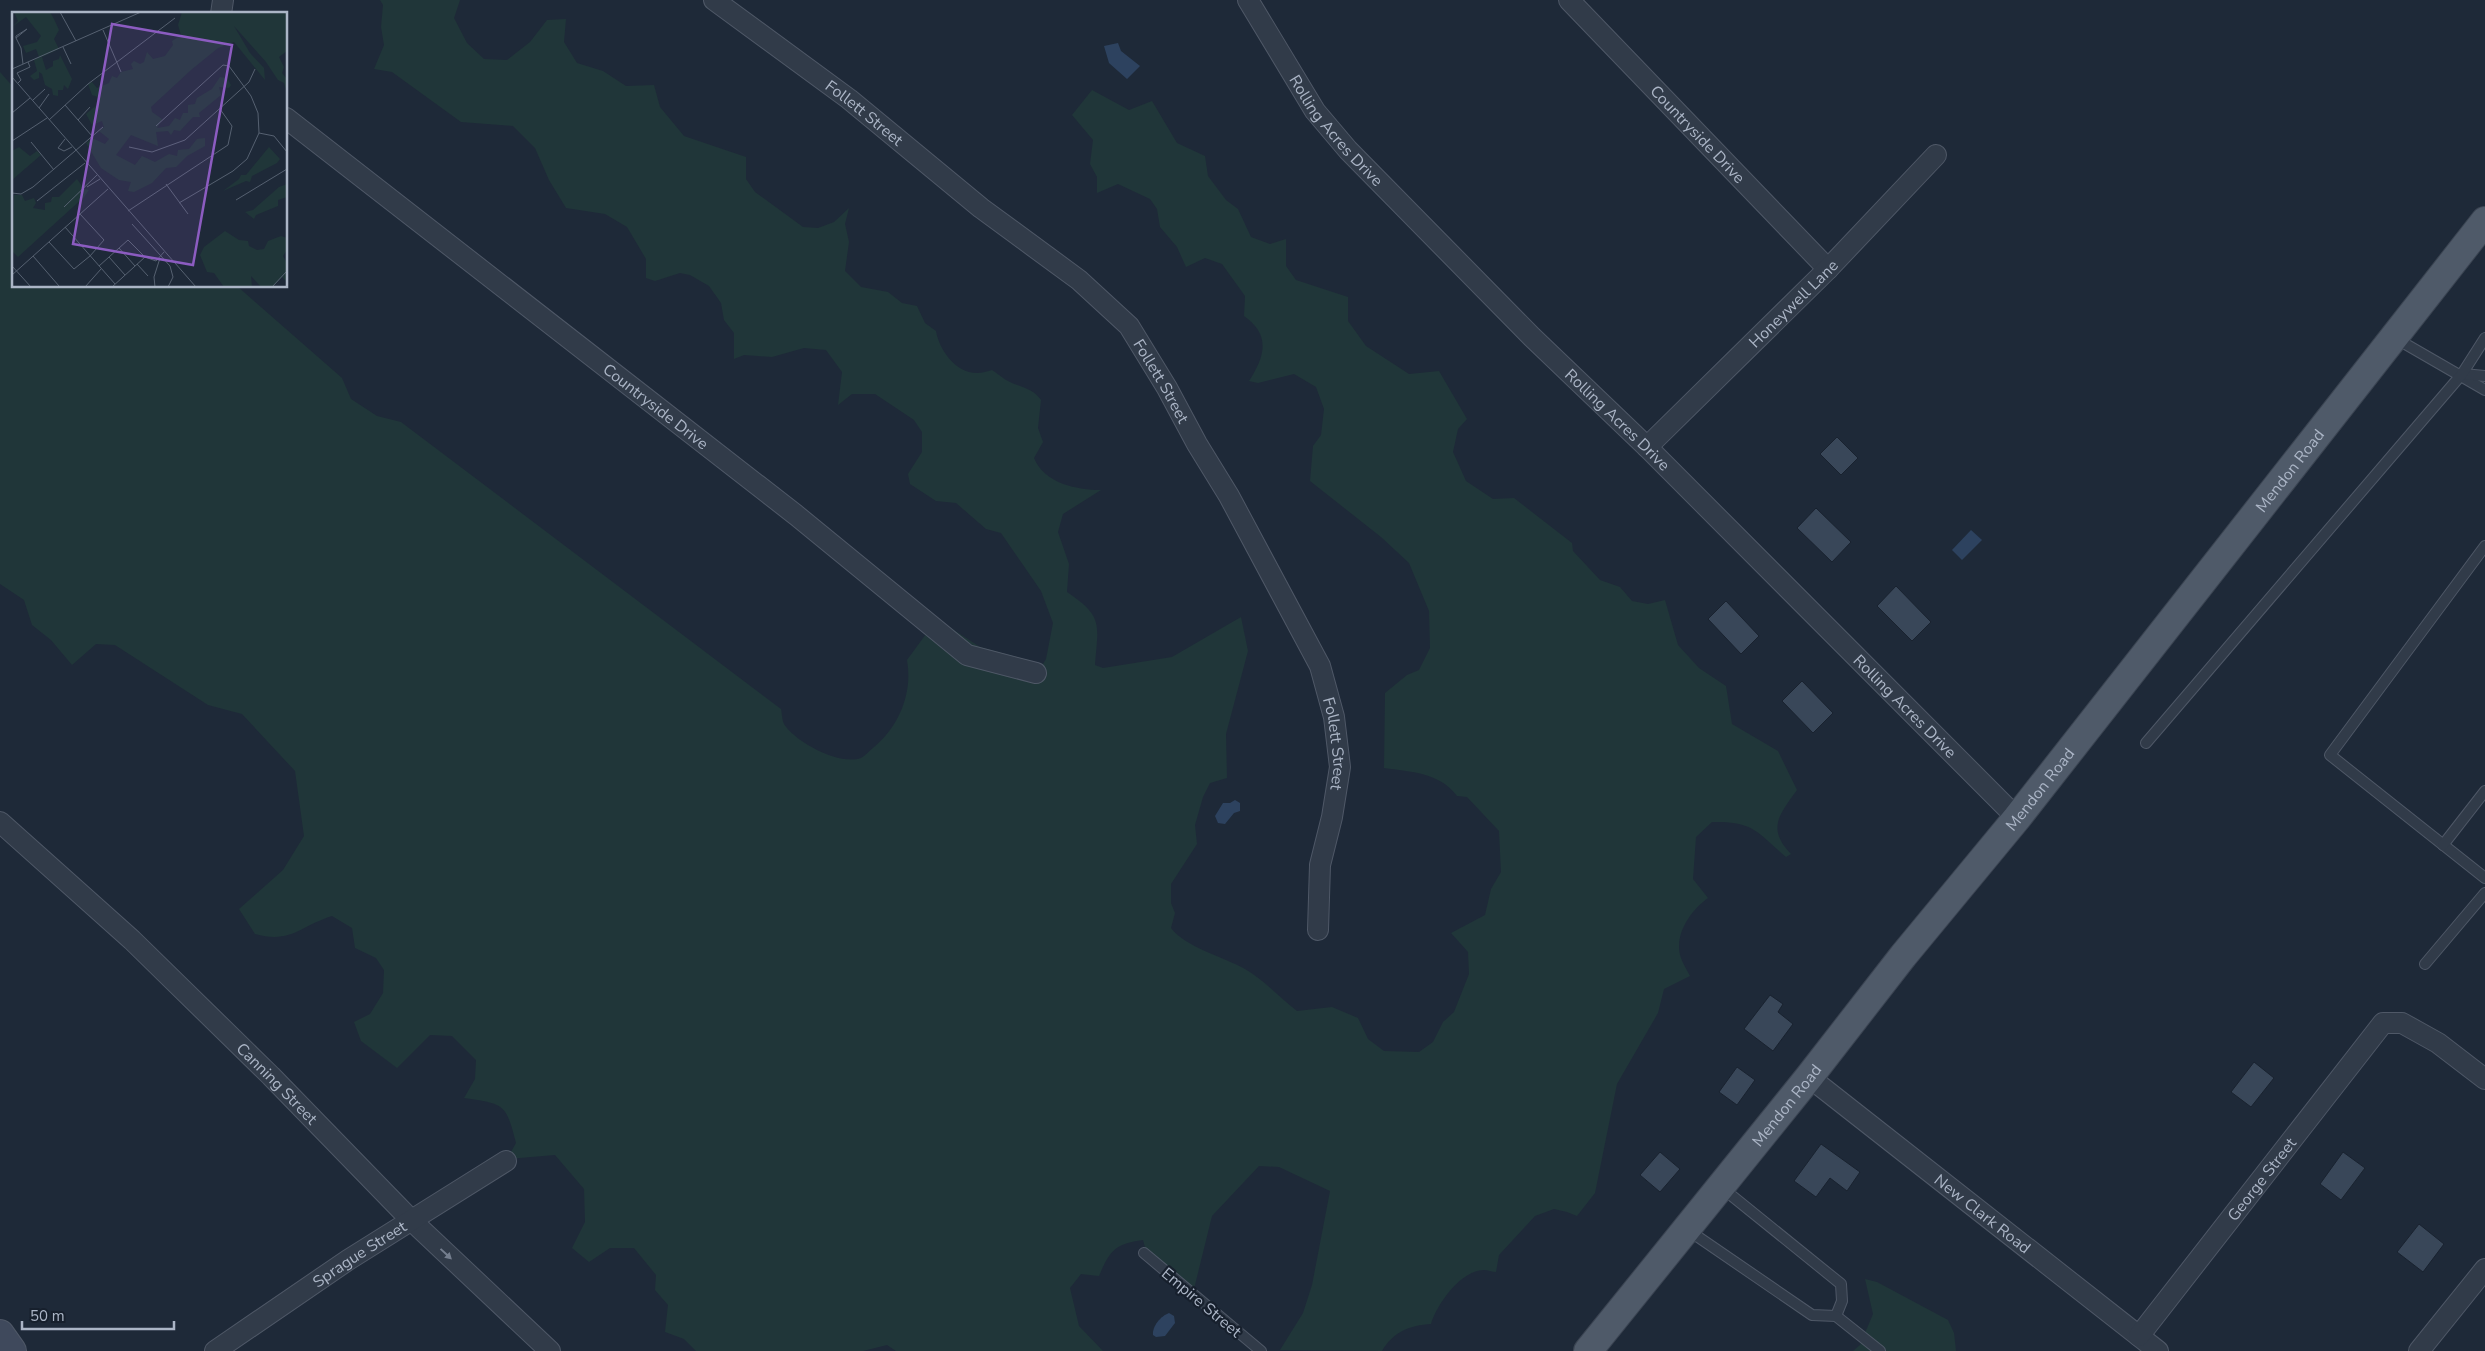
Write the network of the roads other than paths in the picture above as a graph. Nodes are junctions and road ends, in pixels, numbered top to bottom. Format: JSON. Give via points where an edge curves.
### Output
{"nodes":[{"id":1,"x":1248,"y":0,"type":"edge"},
{"id":2,"x":1570,"y":0,"type":"edge"},
{"id":3,"x":717,"y":1,"type":"edge"},
{"id":4,"x":288,"y":120,"type":"edge"},
{"id":5,"x":1936,"y":155,"type":"dead end"},
{"id":6,"x":2485,"y":221,"type":"edge"},
{"id":7,"x":1828,"y":269,"type":"junction"},
{"id":8,"x":2394,"y":337,"type":"junction"},
{"id":9,"x":2485,"y":338,"type":"edge"},
{"id":10,"x":2462,"y":374,"type":"junction"},
{"id":11,"x":2485,"y":376,"type":"edge"},
{"id":12,"x":2485,"y":390,"type":"edge"},
{"id":13,"x":1647,"y":447,"type":"junction"},
{"id":14,"x":2485,"y":546,"type":"edge"},
{"id":15,"x":1036,"y":673,"type":"dead end"},
{"id":16,"x":2146,"y":743,"type":"dead end"},
{"id":17,"x":2485,"y":791,"type":"edge"},
{"id":18,"x":2017,"y":818,"type":"junction"},
{"id":19,"x":0,"y":822,"type":"edge"},
{"id":20,"x":2443,"y":845,"type":"junction"},
{"id":21,"x":2485,"y":878,"type":"edge"},
{"id":22,"x":2485,"y":893,"type":"edge"},
{"id":23,"x":1318,"y":930,"type":"dead end"},
{"id":24,"x":2425,"y":964,"type":"dead end"},
{"id":25,"x":1809,"y":1077,"type":"junction"},
{"id":26,"x":2485,"y":1079,"type":"edge"},
{"id":27,"x":506,"y":1161,"type":"dead end"},
{"id":28,"x":1720,"y":1186,"type":"junction"},
{"id":29,"x":411,"y":1220,"type":"junction"},
{"id":30,"x":1685,"y":1228,"type":"junction"},
{"id":31,"x":1144,"y":1253,"type":"dead end"},
{"id":32,"x":2485,"y":1270,"type":"edge"},
{"id":33,"x":1836,"y":1316,"type":"junction"},
{"id":34,"x":0,"y":1334,"type":"edge"},
{"id":35,"x":2139,"y":1336,"type":"junction"},
{"id":36,"x":12,"y":1351,"type":"edge"},
{"id":37,"x":215,"y":1351,"type":"edge"},
{"id":38,"x":550,"y":1351,"type":"edge"},
{"id":39,"x":1261,"y":1351,"type":"edge"},
{"id":40,"x":1588,"y":1351,"type":"edge"},
{"id":41,"x":1880,"y":1351,"type":"edge"},
{"id":42,"x":2158,"y":1351,"type":"edge"},
{"id":43,"x":2419,"y":1351,"type":"edge"}],
"edges":[{"from":1,"to":13,"type":"street","name":"Rolling Acres Drive","via":[[1315,110],[1348,150],[1532,337]]},
{"from":2,"to":7,"type":"street","name":"Countryside Drive"},
{"from":3,"to":23,"type":"street","name":"Follett Street","via":[[848,99],[981,208],[1079,280],[1129,326],[1229,496],[1320,666],[1334,717],[1340,767],[1320,865]]},
{"from":4,"to":15,"type":"street","name":"Countryside Drive","via":[[796,515],[967,655]]},
{"from":5,"to":7,"type":"street","name":"Honeywell Lane"},
{"from":6,"to":8,"type":"main road","name":"Mendon Road"},
{"from":7,"to":13,"type":"street","name":"Honeywell Lane"},
{"from":8,"to":10,"type":"lane"},
{"from":8,"to":18,"type":"main road","name":"Mendon Road"},
{"from":9,"to":10,"type":"lane"},
{"from":10,"to":11,"type":"lane"},
{"from":10,"to":12,"type":"lane"},
{"from":10,"to":16,"type":"lane"},
{"from":13,"to":18,"type":"street","name":"Rolling Acres Drive"},
{"from":14,"to":20,"type":"lane","via":[[2330,755]]},
{"from":17,"to":20,"type":"lane"},
{"from":18,"to":25,"type":"main road","name":"Mendon Road"},
{"from":19,"to":29,"type":"street","name":"Canning Street","via":[[153,960],[272,1076]]},
{"from":20,"to":21,"type":"lane"},
{"from":22,"to":24,"type":"lane"},
{"from":25,"to":28,"type":"main road","name":"Mendon Road"},
{"from":25,"to":35,"type":"street","name":"New Clark Road"},
{"from":26,"to":35,"type":"street","name":"George Street","via":[[2438,1044],[2402,1023],[2383,1022]]},
{"from":27,"to":29,"type":"street","name":"Sprague Street"},
{"from":28,"to":30,"type":"main road","name":"Mendon Road"},
{"from":28,"to":33,"type":"lane","via":[[1841,1284],[1842,1301]]},
{"from":29,"to":37,"type":"street","name":"Sprague Street"},
{"from":29,"to":38,"type":"street","name":"Canning Street","one_way":true},
{"from":30,"to":33,"type":"lane","via":[[1812,1315]]},
{"from":30,"to":40,"type":"main road","name":"Mendon Road"},
{"from":31,"to":39,"type":"lane","name":"Empire Street"},
{"from":32,"to":43,"type":"street"},
{"from":33,"to":41,"type":"lane"},
{"from":34,"to":36,"type":"main road"},
{"from":35,"to":42,"type":"street","name":"New Clark Road"}]}
